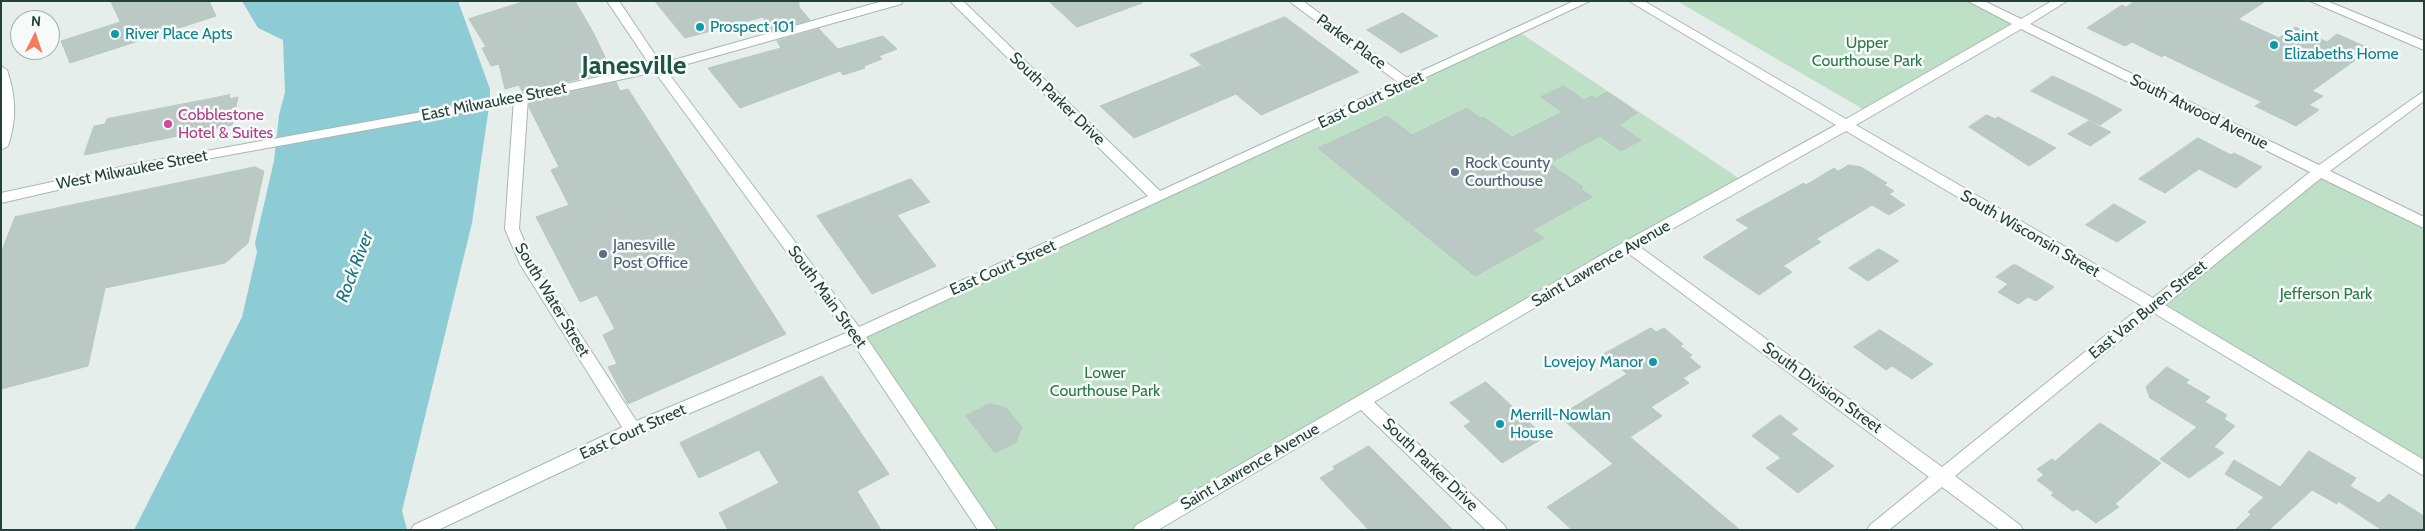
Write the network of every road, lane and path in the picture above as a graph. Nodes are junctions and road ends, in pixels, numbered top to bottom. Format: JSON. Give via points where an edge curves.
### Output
{"nodes":[{"id":1,"x":613,"y":1,"type":"edge"},
{"id":2,"x":897,"y":1,"type":"edge"},
{"id":3,"x":956,"y":1,"type":"edge"},
{"id":4,"x":1295,"y":1,"type":"edge"},
{"id":5,"x":1584,"y":1,"type":"edge"},
{"id":6,"x":1635,"y":1,"type":"edge"},
{"id":7,"x":1974,"y":1,"type":"edge"},
{"id":8,"x":2061,"y":1,"type":"edge"},
{"id":9,"x":2316,"y":1,"type":"edge"},
{"id":10,"x":2021,"y":24,"type":"junction"},
{"id":11,"x":2424,"y":46,"type":"edge"},
{"id":12,"x":658,"y":68,"type":"junction"},
{"id":13,"x":1,"y":70,"type":"edge"},
{"id":14,"x":1408,"y":83,"type":"junction"},
{"id":15,"x":2424,"y":95,"type":"edge"},
{"id":16,"x":521,"y":98,"type":"junction"},
{"id":17,"x":1845,"y":125,"type":"junction"},
{"id":18,"x":263,"y":145,"type":"joint"},
{"id":19,"x":1,"y":146,"type":"edge"},
{"id":20,"x":2320,"y":171,"type":"junction"},
{"id":21,"x":1,"y":198,"type":"edge"},
{"id":22,"x":1158,"y":198,"type":"junction"},
{"id":23,"x":2424,"y":223,"type":"edge"},
{"id":24,"x":1629,"y":246,"type":"junction"},
{"id":25,"x":2154,"y":306,"type":"junction"},
{"id":26,"x":856,"y":335,"type":"junction"},
{"id":27,"x":1362,"y":401,"type":"junction"},
{"id":28,"x":634,"y":430,"type":"junction"},
{"id":29,"x":2424,"y":469,"type":"edge"},
{"id":30,"x":1941,"y":476,"type":"junction"},
{"id":31,"x":420,"y":530,"type":"edge"},
{"id":32,"x":988,"y":530,"type":"edge"},
{"id":33,"x":1142,"y":530,"type":"edge"},
{"id":34,"x":1498,"y":530,"type":"edge"},
{"id":35,"x":1876,"y":530,"type":"edge"},
{"id":36,"x":2014,"y":530,"type":"edge"}],
"edges":[{"from":1,"to":12,"type":"street","name":"South Main Street"},
{"from":2,"to":12,"type":"street","name":"East Milwaukee Street"},
{"from":3,"to":22,"type":"street","name":"South Parker Drive"},
{"from":4,"to":14,"type":"street","name":"Parker Place"},
{"from":5,"to":14,"type":"street","name":"East Court Street"},
{"from":6,"to":17,"type":"street","name":"South Wisconsin Street"},
{"from":7,"to":10,"type":"street","name":"South Atwood Avenue"},
{"from":8,"to":10,"type":"street","name":"Saint Lawrence Avenue"},
{"from":9,"to":11,"type":"street"},
{"from":10,"to":17,"type":"street","name":"Saint Lawrence Avenue"},
{"from":10,"to":20,"type":"street","name":"South Atwood Avenue"},
{"from":12,"to":16,"type":"street","name":"East Milwaukee Street"},
{"from":12,"to":26,"type":"street","name":"South Main Street"},
{"from":13,"to":19,"type":"street","via":[[9,96],[10,114]]},
{"from":14,"to":22,"type":"street","name":"East Court Street"},
{"from":15,"to":20,"type":"street","name":"East Van Buren Street"},
{"from":16,"to":18,"type":"street","name":"East Milwaukee Street"},
{"from":16,"to":28,"type":"street","name":"South Water Street","via":[[512,216],[514,238],[527,264]]},
{"from":17,"to":24,"type":"street","name":"Saint Lawrence Avenue"},
{"from":17,"to":25,"type":"street","name":"South Wisconsin Street"},
{"from":18,"to":21,"type":"street","name":"West Milwaukee Street","via":[[140,167]]},
{"from":20,"to":23,"type":"street","name":"South Atwood Avenue"},
{"from":20,"to":25,"type":"street","name":"East Van Buren Street"},
{"from":22,"to":26,"type":"street","name":"East Court Street"},
{"from":24,"to":27,"type":"street","name":"Saint Lawrence Avenue"},
{"from":24,"to":30,"type":"street","name":"South Division Street"},
{"from":25,"to":29,"type":"street","name":"South Wisconsin Street"},
{"from":25,"to":30,"type":"street","name":"East Van Buren Street"},
{"from":26,"to":28,"type":"street","name":"East Court Street"},
{"from":26,"to":32,"type":"street","name":"South Main Street"},
{"from":27,"to":33,"type":"street","name":"Saint Lawrence Avenue"},
{"from":27,"to":34,"type":"street","name":"South Parker Drive"},
{"from":28,"to":31,"type":"street","name":"East Court Street"},
{"from":30,"to":35,"type":"street","name":"East Van Buren Street"},
{"from":30,"to":36,"type":"street","name":"South Division Street"}]}
